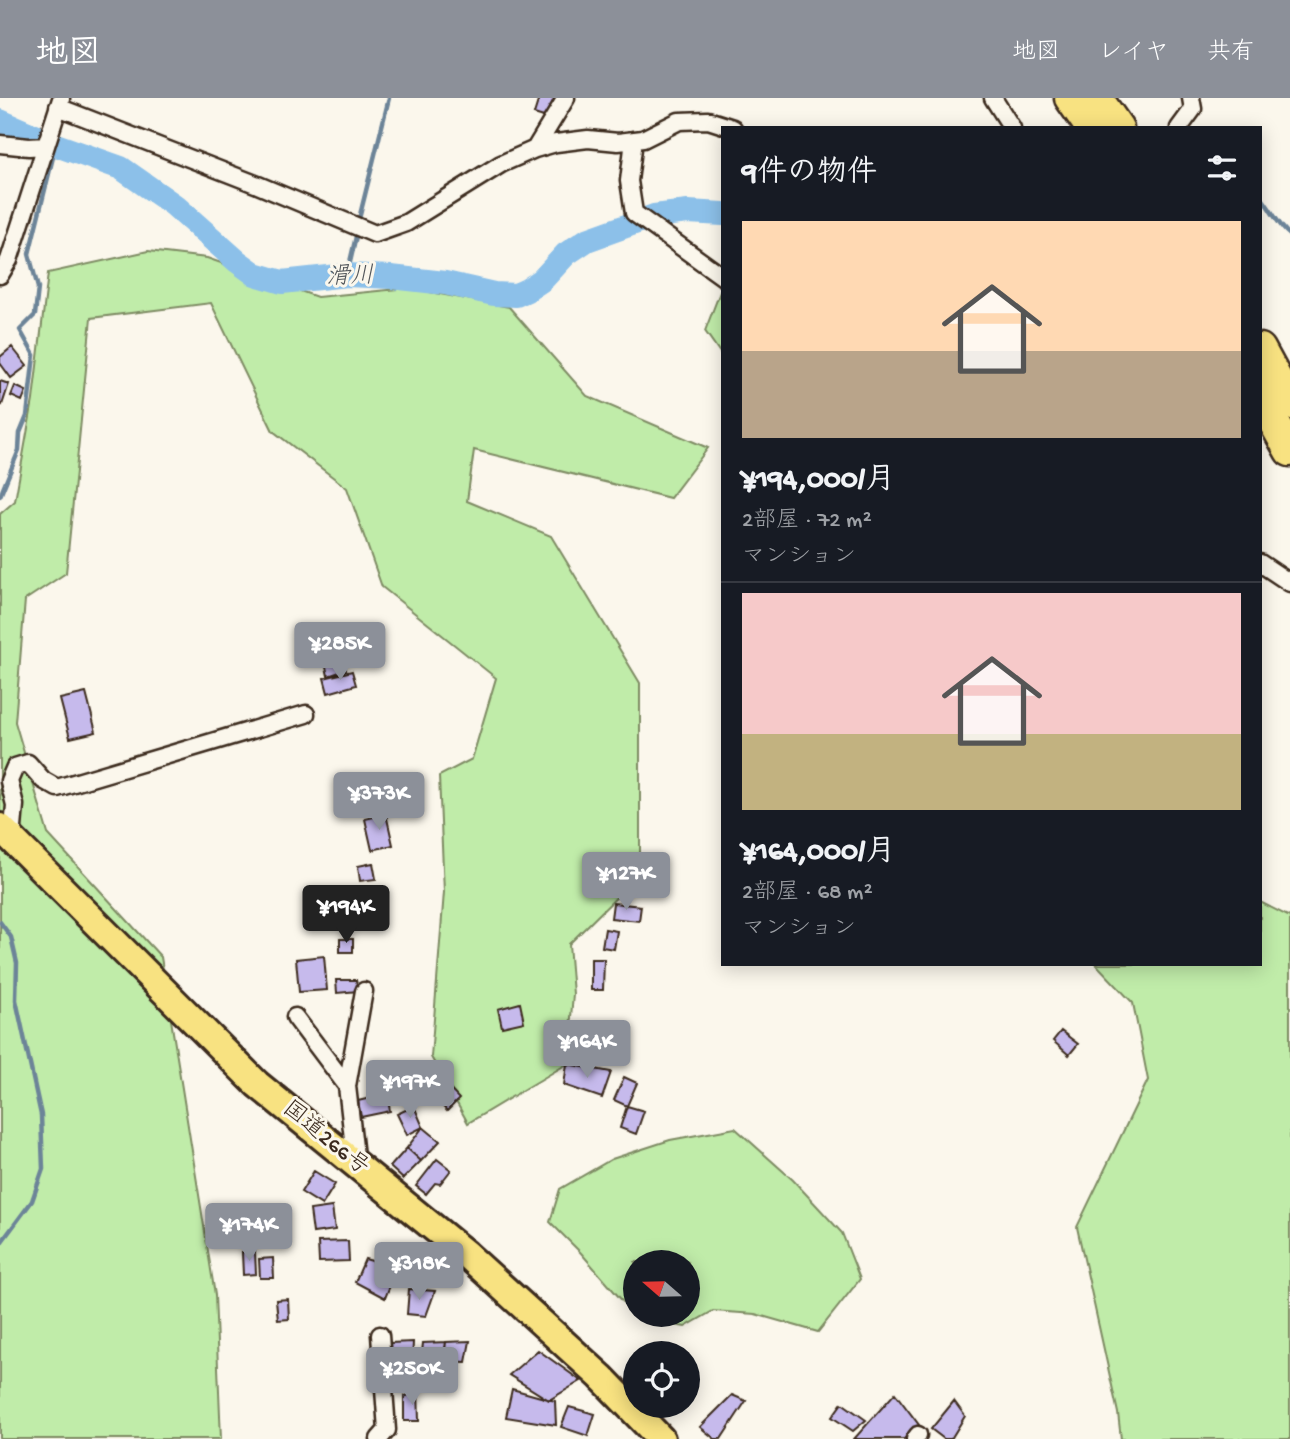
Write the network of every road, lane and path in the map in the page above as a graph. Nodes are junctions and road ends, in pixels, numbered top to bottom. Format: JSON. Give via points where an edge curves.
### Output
{"nodes":[{"id":1,"x":566,"y":98,"type":"edge"},
{"id":2,"x":993,"y":98,"type":"edge"},
{"id":3,"x":1070,"y":98,"type":"edge"},
{"id":4,"x":1191,"y":98,"type":"edge"},
{"id":5,"x":60,"y":103,"type":"edge"},
{"id":6,"x":1103,"y":117,"type":"edge"},
{"id":7,"x":727,"y":126,"type":"edge"},
{"id":8,"x":1011,"y":126,"type":"edge"},
{"id":9,"x":1181,"y":126,"type":"edge"},
{"id":10,"x":634,"y":140,"type":"junction"},
{"id":11,"x":46,"y":141,"type":"junction"},
{"id":12,"x":0,"y":144,"type":"edge"},
{"id":13,"x":535,"y":149,"type":"junction"},
{"id":14,"x":0,"y":275,"type":"edge"},
{"id":15,"x":721,"y":276,"type":"edge"},
{"id":16,"x":1262,"y":353,"type":"edge"},
{"id":17,"x":1262,"y":401,"type":"edge"},
{"id":18,"x":1290,"y":404,"type":"edge"},
{"id":19,"x":1290,"y":451,"type":"edge"},
{"id":20,"x":1262,"y":564,"type":"edge"},
{"id":21,"x":1290,"y":583,"type":"edge"},
{"id":22,"x":306,"y":714,"type":"dead end"},
{"id":23,"x":6,"y":833,"type":"edge"},
{"id":24,"x":364,"y":991,"type":"dead end"},
{"id":25,"x":356,"y":1165,"type":"junction"},
{"id":26,"x":380,"y":1335,"type":"dead end"},
{"id":27,"x":379,"y":1439,"type":"edge"},
{"id":28,"x":661,"y":1439,"type":"edge"}],
"edges":[{"from":1,"to":13,"type":"street"},
{"from":2,"to":8,"type":"street"},
{"from":3,"to":6,"type":"highway"},
{"from":4,"to":9,"type":"street","via":[[1193,109]]},
{"from":5,"to":11,"type":"street"},
{"from":5,"to":13,"type":"street","via":[[375,234],[406,223],[501,164]]},
{"from":7,"to":10,"type":"street","via":[[708,120],[679,121]]},
{"from":10,"to":13,"type":"street","via":[[588,139]]},
{"from":10,"to":15,"type":"street","via":[[629,181],[634,213]]},
{"from":11,"to":12,"type":"street","via":[[29,147]]},
{"from":11,"to":14,"type":"street","via":[[9,260]]},
{"from":16,"to":18,"type":"highway"},
{"from":17,"to":19,"type":"highway"},
{"from":20,"to":21,"type":"street"},
{"from":22,"to":23,"type":"street","via":[[57,788],[28,763],[15,767],[9,781],[15,805]]},
{"from":23,"to":25,"type":"highway","name":"国道266号","via":[[257,1084]]},
{"from":24,"to":25,"type":"street","via":[[347,1086]]},
{"from":25,"to":28,"type":"highway","name":"国道266号","via":[[466,1254],[601,1377]]},
{"from":26,"to":27,"type":"street","via":[[387,1430]]}]}
